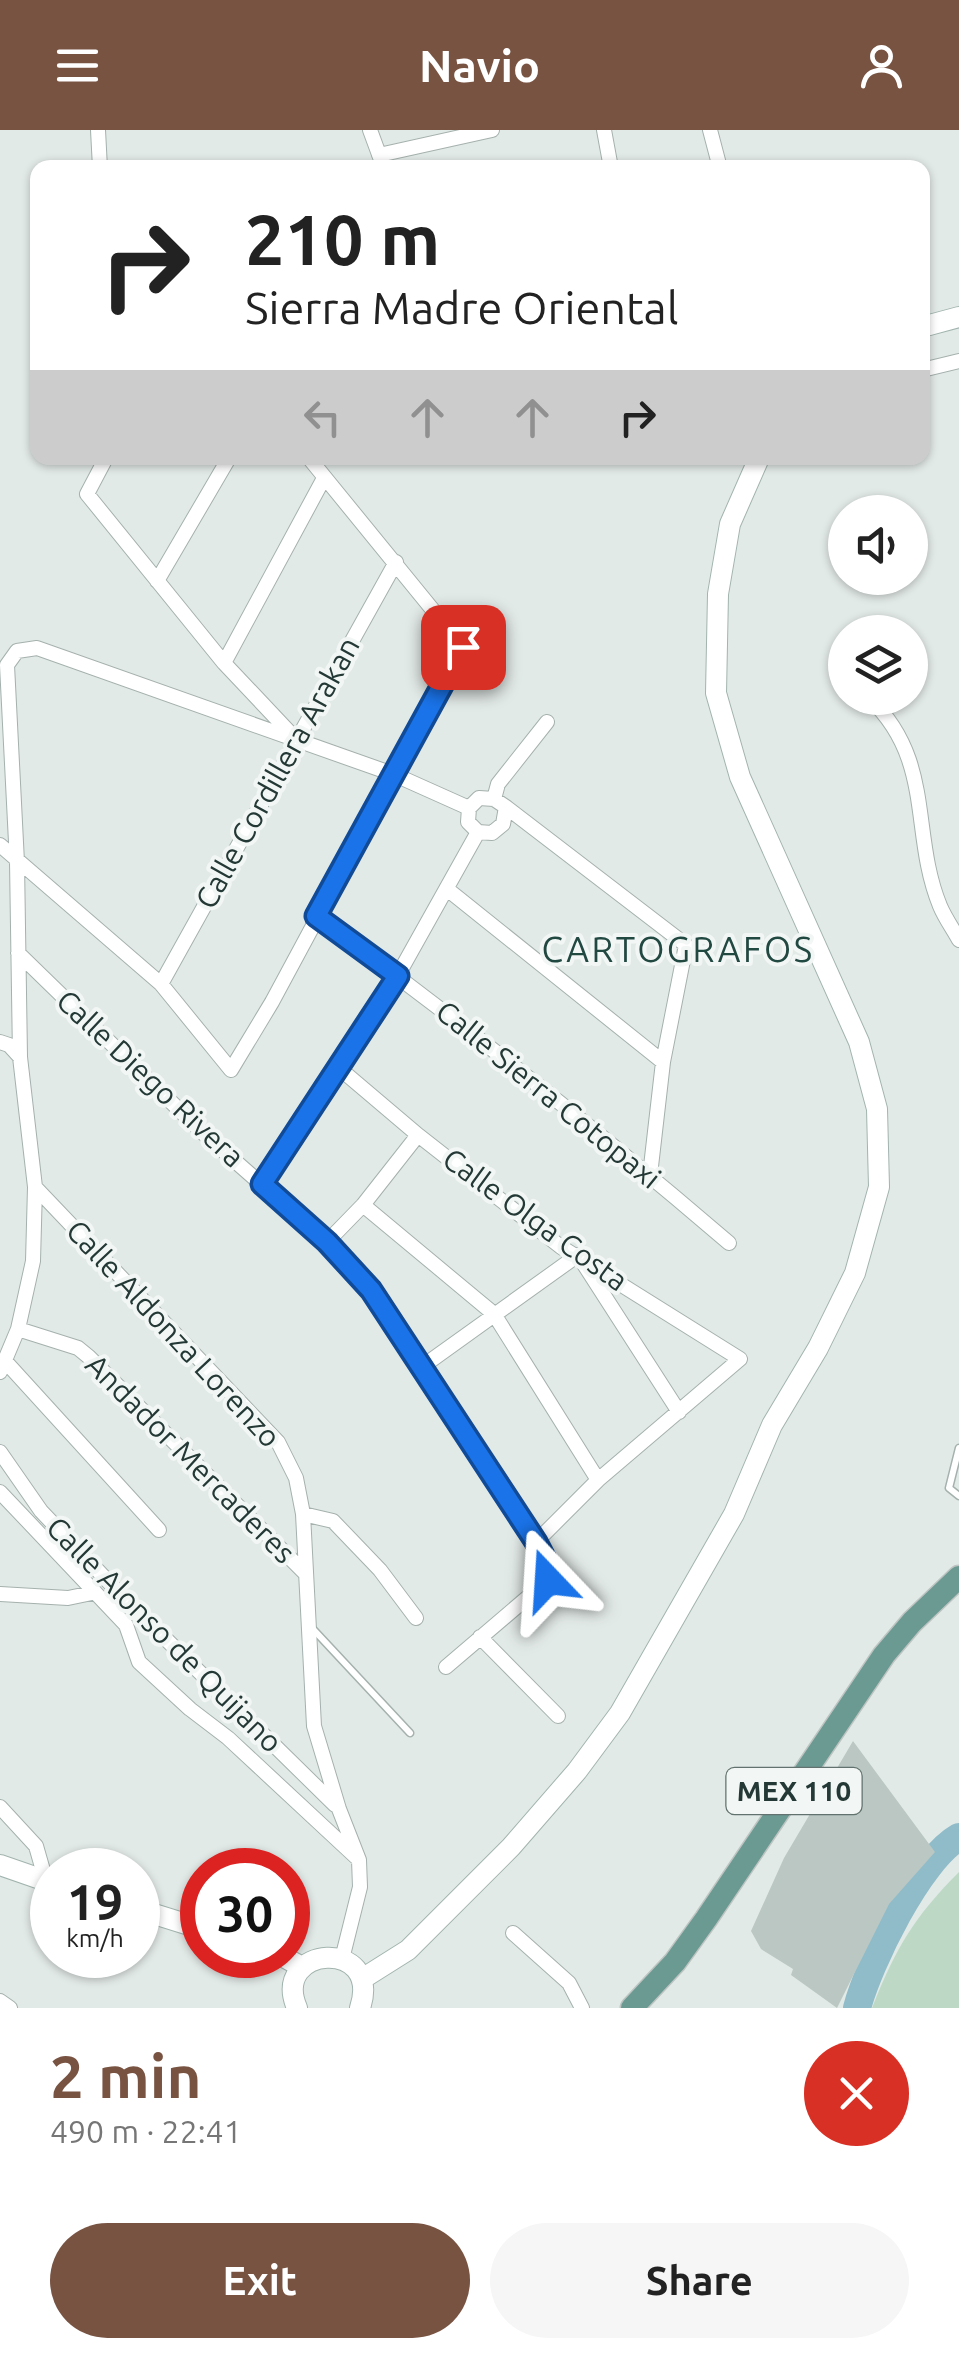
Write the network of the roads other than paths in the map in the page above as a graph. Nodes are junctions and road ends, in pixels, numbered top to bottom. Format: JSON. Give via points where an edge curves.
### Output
{"nodes":[{"id":1,"x":98,"y":130,"type":"edge"},
{"id":2,"x":370,"y":130,"type":"edge"},
{"id":3,"x":492,"y":130,"type":"edge"},
{"id":4,"x":604,"y":130,"type":"edge"},
{"id":5,"x":710,"y":130,"type":"edge"},
{"id":6,"x":100,"y":160,"type":"edge"},
{"id":7,"x":382,"y":160,"type":"edge"},
{"id":8,"x":386,"y":160,"type":"edge"},
{"id":9,"x":610,"y":160,"type":"edge"},
{"id":10,"x":718,"y":160,"type":"edge"},
{"id":11,"x":959,"y":317,"type":"edge"},
{"id":12,"x":930,"y":324,"type":"edge"},
{"id":13,"x":959,"y":360,"type":"edge"},
{"id":14,"x":930,"y":368,"type":"edge"},
{"id":15,"x":102,"y":465,"type":"edge"},
{"id":16,"x":224,"y":465,"type":"edge"},
{"id":17,"x":315,"y":465,"type":"edge"},
{"id":18,"x":756,"y":465,"type":"edge"},
{"id":19,"x":324,"y":478,"type":"junction"},
{"id":20,"x":396,"y":562,"type":"junction"},
{"id":21,"x":157,"y":581,"type":"junction"},
{"id":22,"x":224,"y":663,"type":"junction"},
{"id":23,"x":888,"y":715,"type":"edge"},
{"id":24,"x":547,"y":722,"type":"dead end"},
{"id":25,"x":296,"y":740,"type":"junction"},
{"id":26,"x":393,"y":774,"type":"junction"},
{"id":27,"x":500,"y":803,"type":"junction"},
{"id":28,"x":469,"y":808,"type":"junction"},
{"id":29,"x":478,"y":832,"type":"junction"},
{"id":30,"x":0,"y":845,"type":"edge"},
{"id":31,"x":17,"y":862,"type":"junction"},
{"id":32,"x":447,"y":889,"type":"junction"},
{"id":33,"x":316,"y":916,"type":"junction"},
{"id":34,"x":959,"y":940,"type":"edge"},
{"id":35,"x":18,"y":953,"type":"junction"},
{"id":36,"x":398,"y":976,"type":"junction"},
{"id":37,"x":162,"y":984,"type":"junction"},
{"id":38,"x":0,"y":1042,"type":"edge"},
{"id":39,"x":20,"y":1056,"type":"junction"},
{"id":40,"x":663,"y":1062,"type":"junction"},
{"id":41,"x":340,"y":1068,"type":"junction"},
{"id":42,"x":418,"y":1135,"type":"junction"},
{"id":43,"x":650,"y":1175,"type":"junction"},
{"id":44,"x":262,"y":1184,"type":"junction"},
{"id":45,"x":35,"y":1187,"type":"junction"},
{"id":46,"x":364,"y":1205,"type":"junction"},
{"id":47,"x":327,"y":1242,"type":"junction"},
{"id":48,"x":729,"y":1242,"type":"dead end"},
{"id":49,"x":578,"y":1255,"type":"junction"},
{"id":50,"x":494,"y":1314,"type":"junction"},
{"id":51,"x":18,"y":1329,"type":"junction"},
{"id":52,"x":3,"y":1366,"type":"edge"},
{"id":53,"x":420,"y":1369,"type":"junction"},
{"id":54,"x":679,"y":1412,"type":"junction"},
{"id":55,"x":959,"y":1448,"type":"edge"},
{"id":56,"x":0,"y":1452,"type":"edge"},
{"id":57,"x":598,"y":1480,"type":"junction"},
{"id":58,"x":0,"y":1492,"type":"edge"},
{"id":59,"x":959,"y":1496,"type":"edge"},
{"id":60,"x":303,"y":1514,"type":"junction"},
{"id":61,"x":159,"y":1530,"type":"dead end"},
{"id":62,"x":536,"y":1542,"type":"junction"},
{"id":63,"x":304,"y":1572,"type":"junction"},
{"id":64,"x":959,"y":1576,"type":"edge"},
{"id":65,"x":92,"y":1593,"type":"junction"},
{"id":66,"x":0,"y":1594,"type":"edge"},
{"id":67,"x":124,"y":1598,"type":"junction"},
{"id":68,"x":112,"y":1612,"type":"junction"},
{"id":69,"x":416,"y":1618,"type":"dead end"},
{"id":70,"x":307,"y":1624,"type":"junction"},
{"id":71,"x":480,"y":1637,"type":"junction"},
{"id":72,"x":446,"y":1667,"type":"dead end"},
{"id":73,"x":558,"y":1716,"type":"dead end"},
{"id":74,"x":410,"y":1733,"type":"dead end"},
{"id":75,"x":0,"y":1807,"type":"edge"},
{"id":76,"x":339,"y":1809,"type":"junction"},
{"id":77,"x":37,"y":1848,"type":"edge"},
{"id":78,"x":360,"y":1860,"type":"junction"},
{"id":79,"x":0,"y":1865,"type":"edge"},
{"id":80,"x":30,"y":1875,"type":"edge"},
{"id":81,"x":513,"y":1933,"type":"dead end"},
{"id":82,"x":342,"y":1958,"type":"junction"},
{"id":83,"x":310,"y":1962,"type":"edge"},
{"id":84,"x":297,"y":1978,"type":"edge"},
{"id":85,"x":362,"y":1979,"type":"junction"},
{"id":86,"x":0,"y":2001,"type":"edge"},
{"id":87,"x":10,"y":2008,"type":"edge"},
{"id":88,"x":296,"y":2008,"type":"edge"},
{"id":89,"x":360,"y":2008,"type":"edge"},
{"id":90,"x":582,"y":2008,"type":"edge"},
{"id":91,"x":632,"y":2008,"type":"edge"}],
"edges":[{"from":1,"to":6,"type":"street"},
{"from":2,"to":7,"type":"street"},
{"from":3,"to":8,"type":"street"},
{"from":4,"to":9,"type":"street"},
{"from":5,"to":10,"type":"street"},
{"from":11,"to":12,"type":"street"},
{"from":13,"to":14,"type":"street"},
{"from":15,"to":21,"type":"street","via":[[86,494]]},
{"from":16,"to":21,"type":"street"},
{"from":17,"to":19,"type":"street"},
{"from":18,"to":85,"type":"street","via":[[727,542],[718,594],[716,693],[740,777],[859,1042],[876,1108],[879,1186],[854,1273],[826,1333],[772,1425],[734,1514],[620,1713],[511,1847],[408,1950]]},
{"from":19,"to":20,"type":"street"},
{"from":19,"to":22,"type":"street"},
{"from":20,"to":25,"type":"street","name":"Calle Cordillera Arakan"},
{"from":20,"to":26,"type":"street","via":[[463,647]]},
{"from":21,"to":22,"type":"street"},
{"from":22,"to":25,"type":"street"},
{"from":23,"to":34,"type":"street","via":[[910,758],[940,905]]},
{"from":24,"to":27,"type":"street","via":[[498,784]]},
{"from":25,"to":26,"type":"street"},
{"from":25,"to":31,"type":"street","via":[[37,648],[17,651],[8,665]]},
{"from":25,"to":37,"type":"street","name":"Calle Cordillera Arakan"},
{"from":26,"to":28,"type":"street"},
{"from":26,"to":33,"type":"street"},
{"from":27,"to":28,"type":"street","via":[[479,798]]},
{"from":27,"to":29,"type":"street","via":[[502,824],[492,833]]},
{"from":27,"to":40,"type":"street","via":[[686,946]]},
{"from":28,"to":29,"type":"street","via":[[468,822]]},
{"from":29,"to":32,"type":"street"},
{"from":30,"to":31,"type":"street"},
{"from":31,"to":35,"type":"street"},
{"from":31,"to":37,"type":"street"},
{"from":32,"to":36,"type":"street"},
{"from":32,"to":40,"type":"street"},
{"from":33,"to":36,"type":"street","name":"Calle Sierra Cotopaxi"},
{"from":33,"to":37,"type":"street","via":[[231,1070]]},
{"from":35,"to":39,"type":"street"},
{"from":35,"to":44,"type":"street","name":"Calle Diego Rivera"},
{"from":36,"to":41,"type":"street"},
{"from":36,"to":43,"type":"street","name":"Calle Sierra Cotopaxi"},
{"from":38,"to":39,"type":"street"},
{"from":39,"to":45,"type":"street"},
{"from":40,"to":43,"type":"street"},
{"from":41,"to":42,"type":"street","name":"Calle Olga Costa"},
{"from":41,"to":44,"type":"street"},
{"from":42,"to":46,"type":"street"},
{"from":42,"to":49,"type":"street","name":"Calle Olga Costa"},
{"from":43,"to":48,"type":"street","name":"Calle Sierra Cotopaxi"},
{"from":44,"to":47,"type":"street","name":"Calle Diego Rivera"},
{"from":45,"to":51,"type":"street","via":[[33,1261]]},
{"from":45,"to":60,"type":"street","name":"Calle Aldonza Lorenzo","via":[[278,1442],[296,1478]]},
{"from":46,"to":47,"type":"street"},
{"from":46,"to":50,"type":"street"},
{"from":47,"to":53,"type":"street","name":"Calle Diego Rivera","via":[[371,1290]]},
{"from":49,"to":50,"type":"street"},
{"from":49,"to":54,"type":"street"},
{"from":49,"to":54,"type":"street","name":"Calle Olga Costa","via":[[740,1359]]},
{"from":50,"to":53,"type":"street"},
{"from":50,"to":57,"type":"street"},
{"from":51,"to":52,"type":"street"},
{"from":51,"to":63,"type":"street","name":"Andador Mercaderes","via":[[89,1357]]},
{"from":52,"to":61,"type":"street"},
{"from":53,"to":62,"type":"street","name":"Calle Diego Rivera"},
{"from":54,"to":57,"type":"street"},
{"from":55,"to":59,"type":"lane","via":[[948,1480]]},
{"from":56,"to":67,"type":"street","name":"Calle Alonso de Quijano","via":[[41,1511]]},
{"from":57,"to":62,"type":"street"},
{"from":58,"to":65,"type":"street","name":"Calle Alonso de Quijano"},
{"from":60,"to":63,"type":"street","name":"Calle Aldonza Lorenzo"},
{"from":60,"to":69,"type":"street","via":[[333,1520]]},
{"from":62,"to":71,"type":"street","name":"Calle Diego Rivera","via":[[548,1580]]},
{"from":63,"to":70,"type":"street","name":"Calle Aldonza Lorenzo"},
{"from":64,"to":91,"type":"main road","number":"MEX 110","via":[[884,1654],[706,1920]]},
{"from":65,"to":66,"type":"street"},
{"from":65,"to":68,"type":"street","name":"Calle Alonso de Quijano"},
{"from":67,"to":68,"type":"street"},
{"from":67,"to":76,"type":"street","name":"Calle Alonso de Quijano"},
{"from":68,"to":78,"type":"street","name":"Calle Alonso de Quijano","via":[[126,1625],[139,1662]]},
{"from":70,"to":74,"type":"lane"},
{"from":70,"to":76,"type":"street","name":"Calle Aldonza Lorenzo","via":[[314,1726]]},
{"from":71,"to":72,"type":"street","name":"Calle Diego Rivera"},
{"from":71,"to":73,"type":"street"},
{"from":75,"to":77,"type":"street"},
{"from":76,"to":78,"type":"street","name":"Calle Aldonza Lorenzo"},
{"from":78,"to":82,"type":"street","name":"Calle Aldonza Lorenzo"},
{"from":79,"to":80,"type":"street"},
{"from":81,"to":90,"type":"street","via":[[569,1983]]},
{"from":82,"to":83,"type":"street"},
{"from":82,"to":85,"type":"street"},
{"from":84,"to":88,"type":"street"},
{"from":85,"to":89,"type":"street"},
{"from":86,"to":87,"type":"street"}]}
